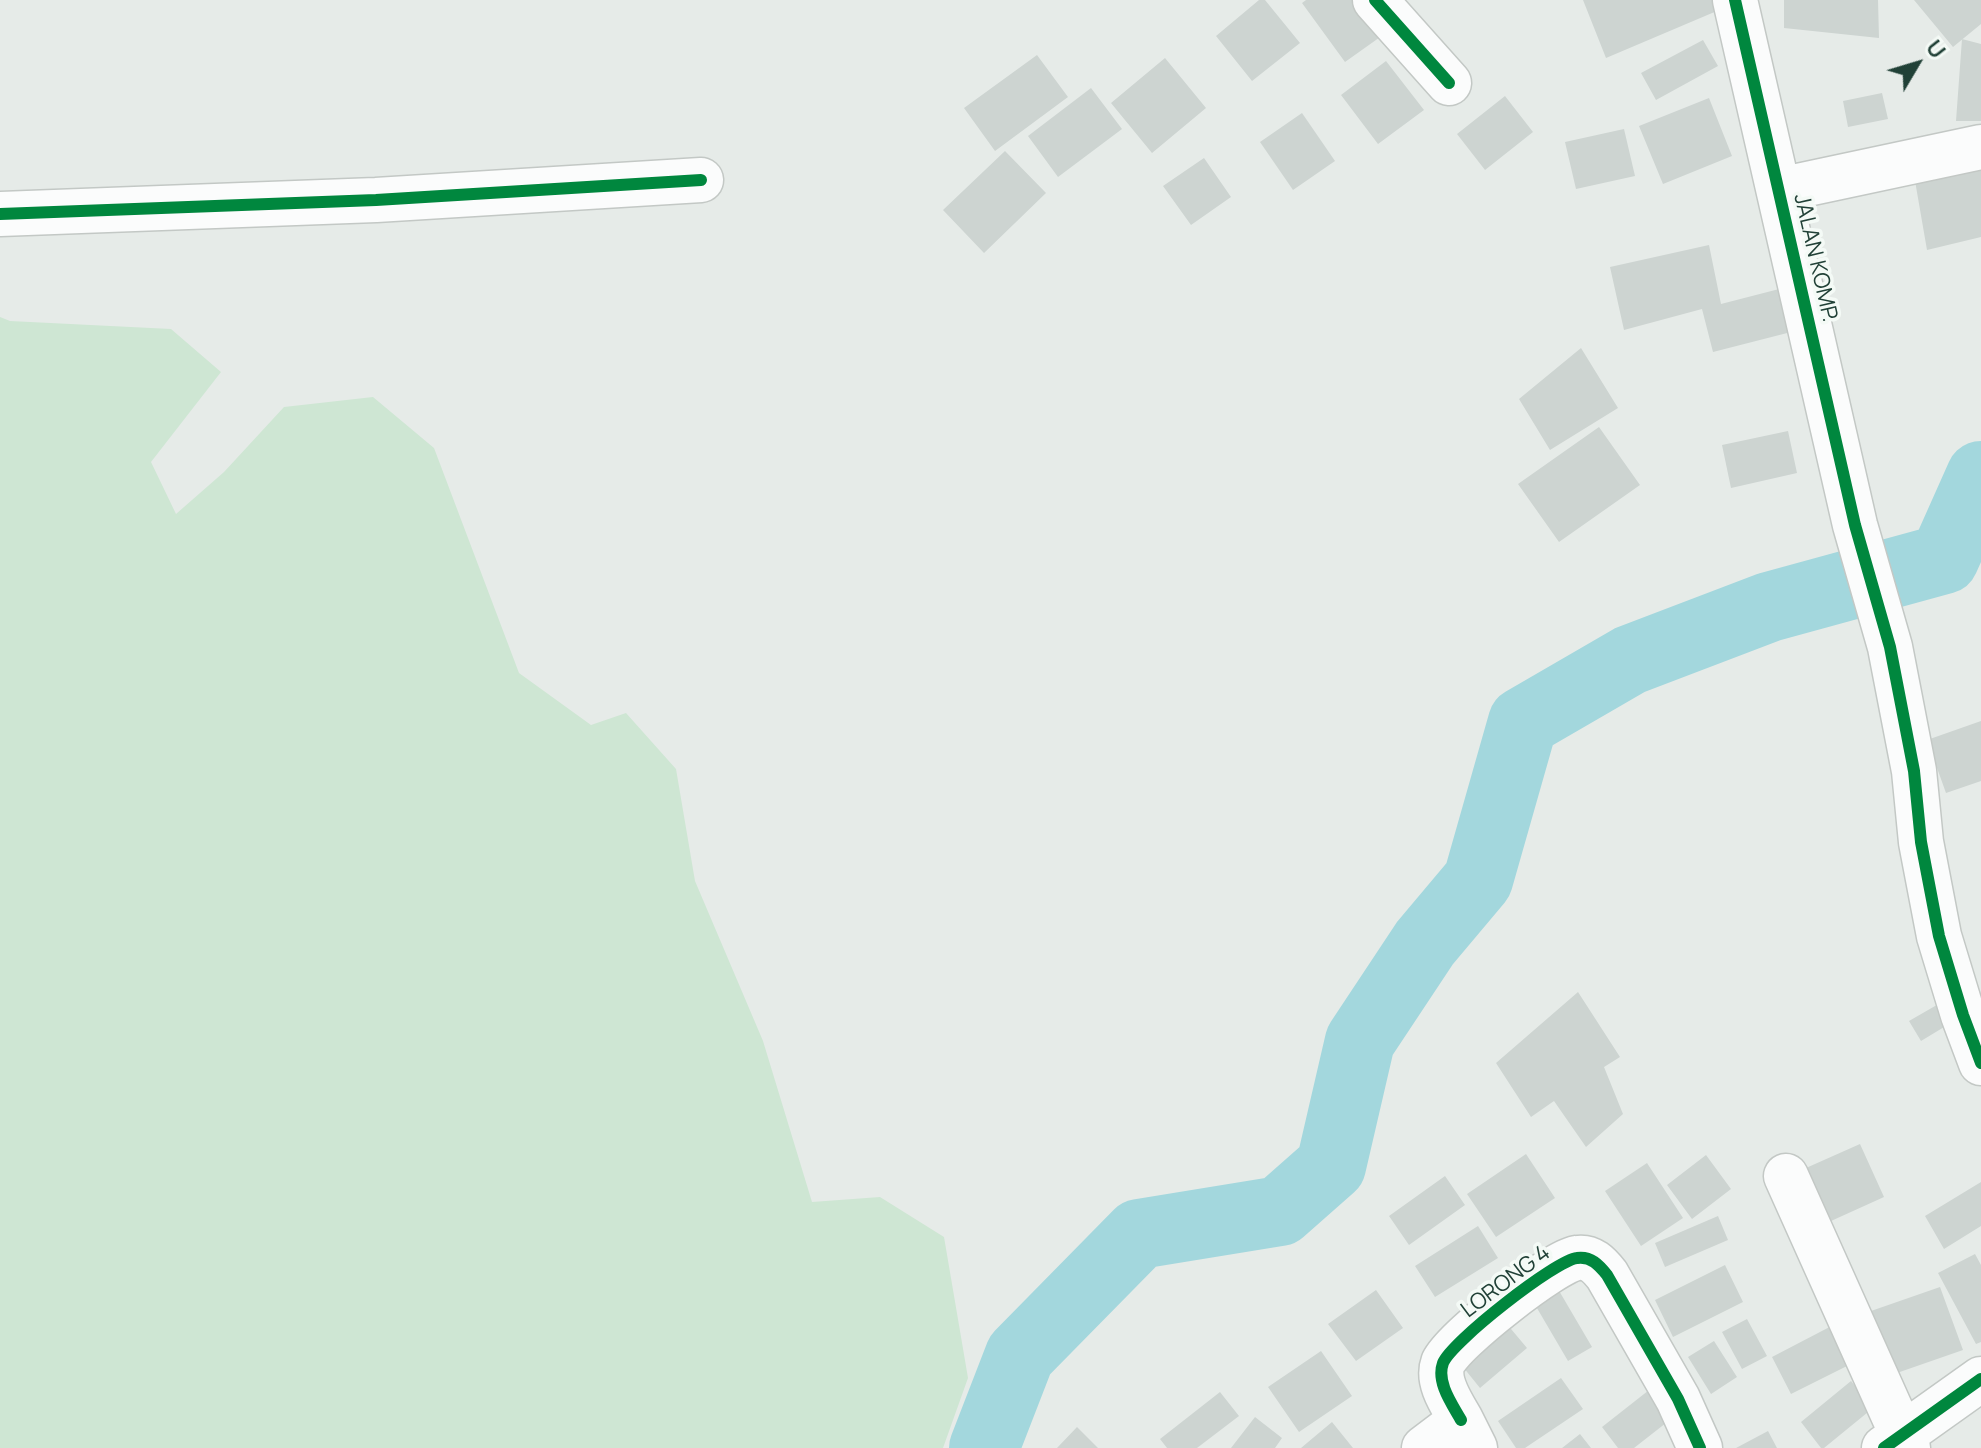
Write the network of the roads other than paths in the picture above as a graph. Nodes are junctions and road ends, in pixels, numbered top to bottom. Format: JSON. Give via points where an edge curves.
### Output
{"nodes":[{"id":1,"x":1375,"y":0,"type":"edge"},
{"id":2,"x":1735,"y":0,"type":"edge"},
{"id":3,"x":1449,"y":83,"type":"dead end"},
{"id":4,"x":1981,"y":147,"type":"edge"},
{"id":5,"x":701,"y":180,"type":"dead end"},
{"id":6,"x":1779,"y":190,"type":"junction"},
{"id":7,"x":0,"y":214,"type":"edge"},
{"id":8,"x":1981,"y":1063,"type":"edge"},
{"id":9,"x":1786,"y":1176,"type":"dead end"},
{"id":10,"x":1981,"y":1379,"type":"edge"},
{"id":11,"x":1468,"y":1434,"type":"edge"},
{"id":12,"x":1898,"y":1444,"type":"edge"},
{"id":13,"x":1424,"y":1448,"type":"edge"},
{"id":14,"x":1700,"y":1448,"type":"edge"}],
"edges":[{"from":1,"to":3,"type":"street"},
{"from":2,"to":6,"type":"street","name":"JALAN KOMP."},
{"from":4,"to":6,"type":"street"},
{"from":5,"to":7,"type":"street","via":[[376,200]]},
{"from":6,"to":8,"type":"street","name":"JALAN KOMP.","via":[[1855,525],[1890,647],[1939,936]]},
{"from":9,"to":12,"type":"street"},
{"from":10,"to":12,"type":"street"},
{"from":11,"to":13,"type":"street"},
{"from":11,"to":14,"type":"street","name":"LORONG 4","via":[[1441,1376],[1451,1349],[1519,1294],[1579,1257],[1607,1275]]}]}
